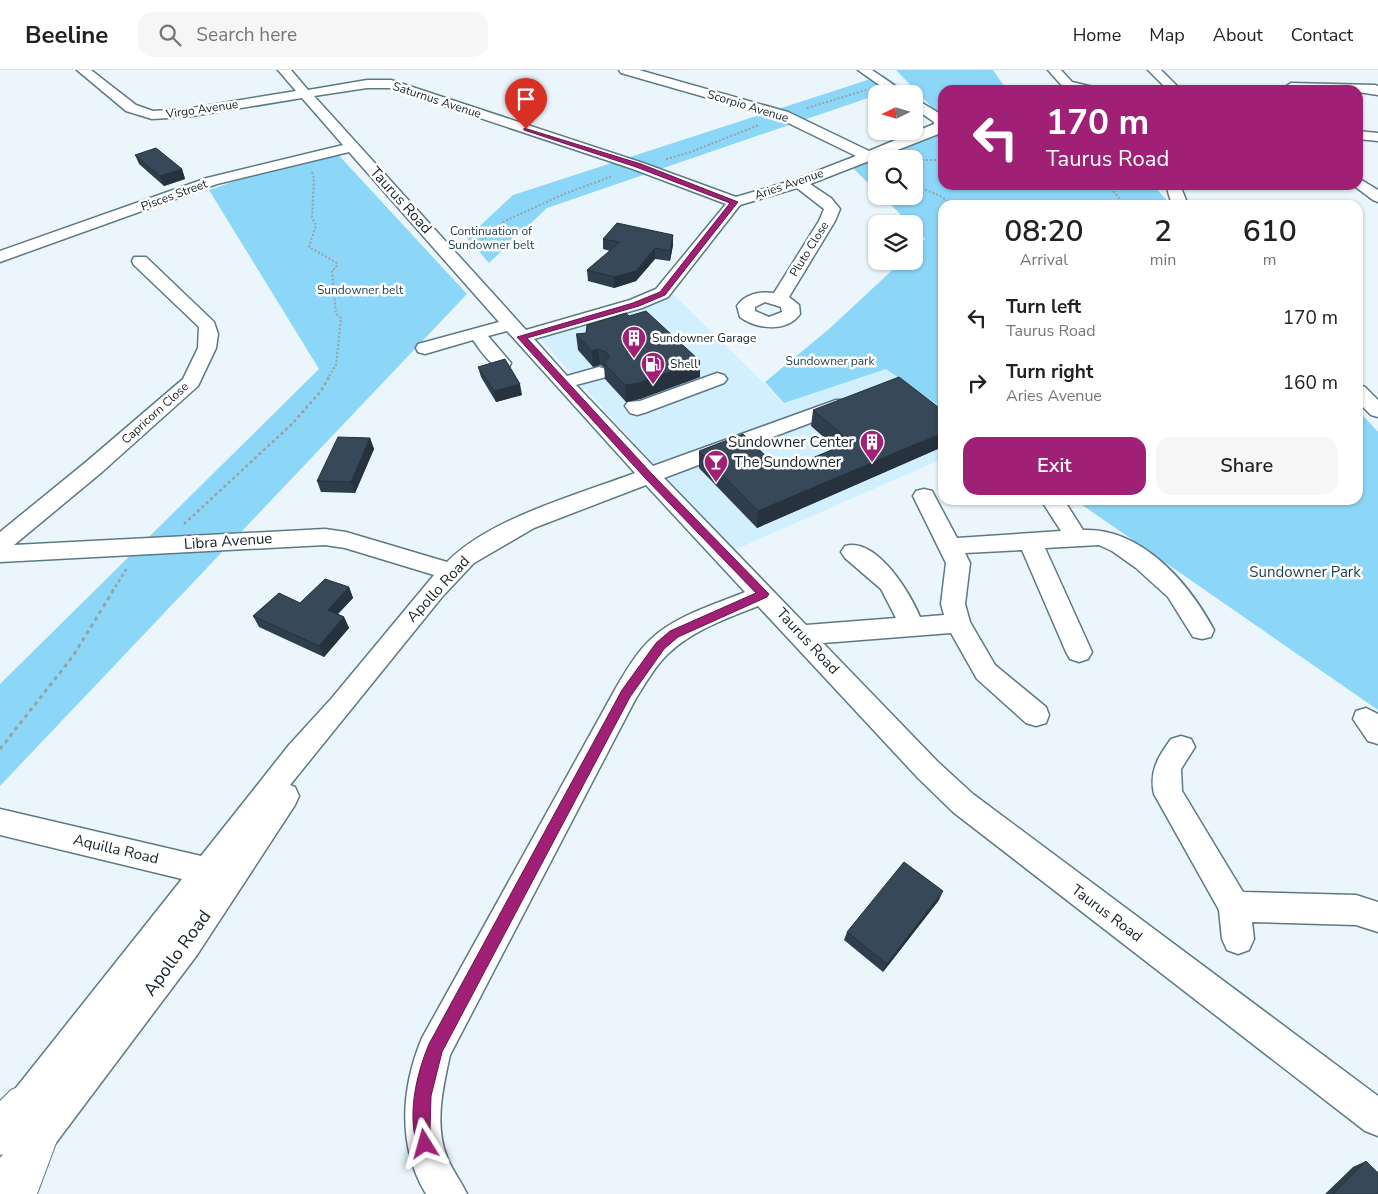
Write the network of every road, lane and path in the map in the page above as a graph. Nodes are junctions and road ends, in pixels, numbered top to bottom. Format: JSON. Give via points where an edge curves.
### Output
{"nodes":[{"id":1,"x":83,"y":70,"type":"edge"},
{"id":2,"x":284,"y":70,"type":"edge"},
{"id":3,"x":625,"y":70,"type":"edge"},
{"id":4,"x":864,"y":70,"type":"edge"},
{"id":5,"x":1054,"y":70,"type":"edge"},
{"id":6,"x":1154,"y":70,"type":"edge"},
{"id":7,"x":1352,"y":75,"type":"dead end"},
{"id":8,"x":887,"y":85,"type":"edge"},
{"id":9,"x":1071,"y":85,"type":"edge"},
{"id":10,"x":1170,"y":85,"type":"edge"},
{"id":11,"x":1363,"y":89,"type":"edge"},
{"id":12,"x":1376,"y":90,"type":"edge"},
{"id":13,"x":305,"y":94,"type":"junction"},
{"id":14,"x":923,"y":108,"type":"edge"},
{"id":15,"x":938,"y":118,"type":"edge"},
{"id":16,"x":938,"y":127,"type":"edge"},
{"id":17,"x":923,"y":135,"type":"edge"},
{"id":18,"x":1363,"y":136,"type":"edge"},
{"id":19,"x":1378,"y":137,"type":"edge"},
{"id":20,"x":910,"y":140,"type":"edge"},
{"id":21,"x":352,"y":147,"type":"junction"},
{"id":22,"x":866,"y":155,"type":"junction"},
{"id":23,"x":307,"y":158,"type":"junction"},
{"id":24,"x":923,"y":160,"type":"edge"},
{"id":25,"x":938,"y":160,"type":"edge"},
{"id":26,"x":799,"y":183,"type":"junction"},
{"id":27,"x":1363,"y":186,"type":"edge"},
{"id":28,"x":923,"y":189,"type":"edge"},
{"id":29,"x":1113,"y":190,"type":"edge"},
{"id":30,"x":1378,"y":198,"type":"edge"},
{"id":31,"x":946,"y":200,"type":"edge"},
{"id":32,"x":1122,"y":200,"type":"edge"},
{"id":33,"x":735,"y":202,"type":"junction"},
{"id":34,"x":4,"y":251,"type":"edge"},
{"id":35,"x":140,"y":261,"type":"dead end"},
{"id":36,"x":778,"y":299,"type":"dead end"},
{"id":37,"x":636,"y":304,"type":"junction"},
{"id":38,"x":515,"y":330,"type":"junction"},
{"id":39,"x":477,"y":334,"type":"junction"},
{"id":40,"x":576,"y":339,"type":"dead end"},
{"id":41,"x":425,"y":348,"type":"dead end"},
{"id":42,"x":502,"y":363,"type":"edge"},
{"id":43,"x":599,"y":373,"type":"dead end"},
{"id":44,"x":717,"y":379,"type":"dead end"},
{"id":45,"x":563,"y":383,"type":"junction"},
{"id":46,"x":1363,"y":396,"type":"edge"},
{"id":47,"x":859,"y":398,"type":"edge"},
{"id":48,"x":1378,"y":411,"type":"edge"},
{"id":49,"x":601,"y":424,"type":"junction"},
{"id":50,"x":648,"y":476,"type":"junction"},
{"id":51,"x":924,"y":496,"type":"dead end"},
{"id":52,"x":1056,"y":505,"type":"edge"},
{"id":53,"x":1076,"y":539,"type":"junction"},
{"id":54,"x":1030,"y":541,"type":"junction"},
{"id":55,"x":0,"y":544,"type":"edge"},
{"id":56,"x":161,"y":546,"type":"junction"},
{"id":57,"x":951,"y":546,"type":"junction"},
{"id":58,"x":128,"y":548,"type":"junction"},
{"id":59,"x":853,"y":552,"type":"dead end"},
{"id":60,"x":0,"y":554,"type":"edge"},
{"id":61,"x":452,"y":572,"type":"junction"},
{"id":62,"x":763,"y":594,"type":"junction"},
{"id":63,"x":958,"y":623,"type":"junction"},
{"id":64,"x":911,"y":626,"type":"junction"},
{"id":65,"x":1202,"y":630,"type":"dead end"},
{"id":66,"x":802,"y":635,"type":"junction"},
{"id":67,"x":1079,"y":652,"type":"dead end"},
{"id":68,"x":1036,"y":715,"type":"dead end"},
{"id":69,"x":1181,"y":747,"type":"dead end"},
{"id":70,"x":0,"y":749,"type":"edge"},
{"id":71,"x":0,"y":822,"type":"edge"},
{"id":72,"x":219,"y":874,"type":"junction"},
{"id":73,"x":1234,"y":907,"type":"junction"},
{"id":74,"x":1378,"y":918,"type":"edge"},
{"id":75,"x":1238,"y":939,"type":"dead end"},
{"id":76,"x":1378,"y":1118,"type":"edge"},
{"id":77,"x":21,"y":1123,"type":"edge"},
{"id":78,"x":0,"y":1137,"type":"edge"},
{"id":79,"x":0,"y":1190,"type":"edge"},
{"id":80,"x":16,"y":1194,"type":"edge"},
{"id":81,"x":448,"y":1194,"type":"edge"}],
"edges":[{"from":1,"to":13,"type":"street","name":"Virgo Avenue","via":[[132,108],[152,115],[186,113]]},
{"from":2,"to":13,"type":"street","name":"Taurus Road"},
{"from":3,"to":22,"type":"street","name":"Scorpio Avenue","via":[[783,115]]},
{"from":4,"to":8,"type":"street"},
{"from":5,"to":9,"type":"street"},
{"from":6,"to":10,"type":"street"},
{"from":7,"to":12,"type":"street"},
{"from":11,"to":12,"type":"street"},
{"from":13,"to":21,"type":"street","name":"Taurus Road"},
{"from":13,"to":33,"type":"street","name":"Saturnus Avenue","via":[[374,83],[396,86],[638,166]]},
{"from":14,"to":15,"type":"street","name":"Aries Avenue"},
{"from":16,"to":17,"type":"street","name":"Aries Avenue"},
{"from":18,"to":19,"type":"street"},
{"from":20,"to":22,"type":"street","name":"Aries Avenue"},
{"from":21,"to":23,"type":"street","name":"Pisces Street"},
{"from":21,"to":38,"type":"street","name":"Taurus Road"},
{"from":22,"to":26,"type":"street","name":"Aries Avenue"},
{"from":23,"to":34,"type":"street","name":"Pisces Street","via":[[212,181]]},
{"from":23,"to":56,"type":"path","via":[[314,178],[312,218],[316,226],[309,247],[337,264],[332,270],[336,314],[341,318],[336,365],[321,391],[292,424]]},
{"from":24,"to":25,"type":"path"},
{"from":26,"to":33,"type":"street","name":"Aries Avenue"},
{"from":26,"to":36,"type":"street","name":"Pluto Close","via":[[826,201],[832,209]]},
{"from":27,"to":30,"type":"street"},
{"from":28,"to":31,"type":"path"},
{"from":29,"to":32,"type":"path"},
{"from":33,"to":37,"type":"street","name":"Aries Avenue","via":[[667,290]]},
{"from":35,"to":55,"type":"street","name":"Capricorn Close","via":[[208,326],[210,338],[200,365],[191,382]]},
{"from":37,"to":38,"type":"street","name":"Aries Avenue"},
{"from":37,"to":40,"type":"street","via":[[646,316]]},
{"from":38,"to":39,"type":"street","name":"Aries Avenue"},
{"from":38,"to":45,"type":"street","name":"Taurus Road"},
{"from":39,"to":41,"type":"street","name":"Aries Avenue"},
{"from":39,"to":42,"type":"street"},
{"from":43,"to":45,"type":"street"},
{"from":44,"to":49,"type":"street"},
{"from":45,"to":49,"type":"street","name":"Taurus Road"},
{"from":46,"to":48,"type":"street"},
{"from":47,"to":50,"type":"street","name":"Apollo Road"},
{"from":49,"to":50,"type":"street","name":"Taurus Road"},
{"from":50,"to":61,"type":"street","name":"Apollo Road","via":[[526,523],[474,552]]},
{"from":50,"to":62,"type":"street","name":"Taurus Road"},
{"from":51,"to":57,"type":"street"},
{"from":52,"to":53,"type":"street"},
{"from":53,"to":54,"type":"street"},
{"from":53,"to":65,"type":"street","via":[[1102,537],[1121,546],[1178,593]]},
{"from":54,"to":57,"type":"street"},
{"from":54,"to":67,"type":"street"},
{"from":56,"to":58,"type":"street","name":"Libra Avenue"},
{"from":56,"to":61,"type":"street","name":"Libra Avenue","via":[[325,537],[346,540]]},
{"from":57,"to":63,"type":"street","via":[[958,563],[953,604]]},
{"from":58,"to":60,"type":"street","name":"Libra Avenue"},
{"from":58,"to":70,"type":"path","via":[[128,566],[73,656]]},
{"from":59,"to":64,"type":"street","via":[[885,575],[895,587]]},
{"from":61,"to":72,"type":"street","name":"Apollo Road","via":[[415,612],[340,707],[316,750]]},
{"from":62,"to":66,"type":"street","name":"Taurus Road"},
{"from":62,"to":81,"type":"street","via":[[674,634],[644,666],[626,693],[434,1050],[423,1096],[422,1130],[433,1173]]},
{"from":63,"to":64,"type":"street"},
{"from":63,"to":68,"type":"street","via":[[986,672]]},
{"from":64,"to":66,"type":"street"},
{"from":66,"to":76,"type":"street","name":"Taurus Road","via":[[963,803]]},
{"from":69,"to":73,"type":"street","via":[[1164,776],[1168,794]]},
{"from":71,"to":72,"type":"street","name":"Aquilla Road"},
{"from":72,"to":77,"type":"street","name":"Apollo Road","via":[[186,944]]},
{"from":73,"to":74,"type":"street","via":[[1356,910]]},
{"from":73,"to":75,"type":"street"},
{"from":77,"to":78,"type":"street","name":"Apollo Road"},
{"from":77,"to":79,"type":"street","name":"Apollo Road"},
{"from":77,"to":80,"type":"main road"}]}
